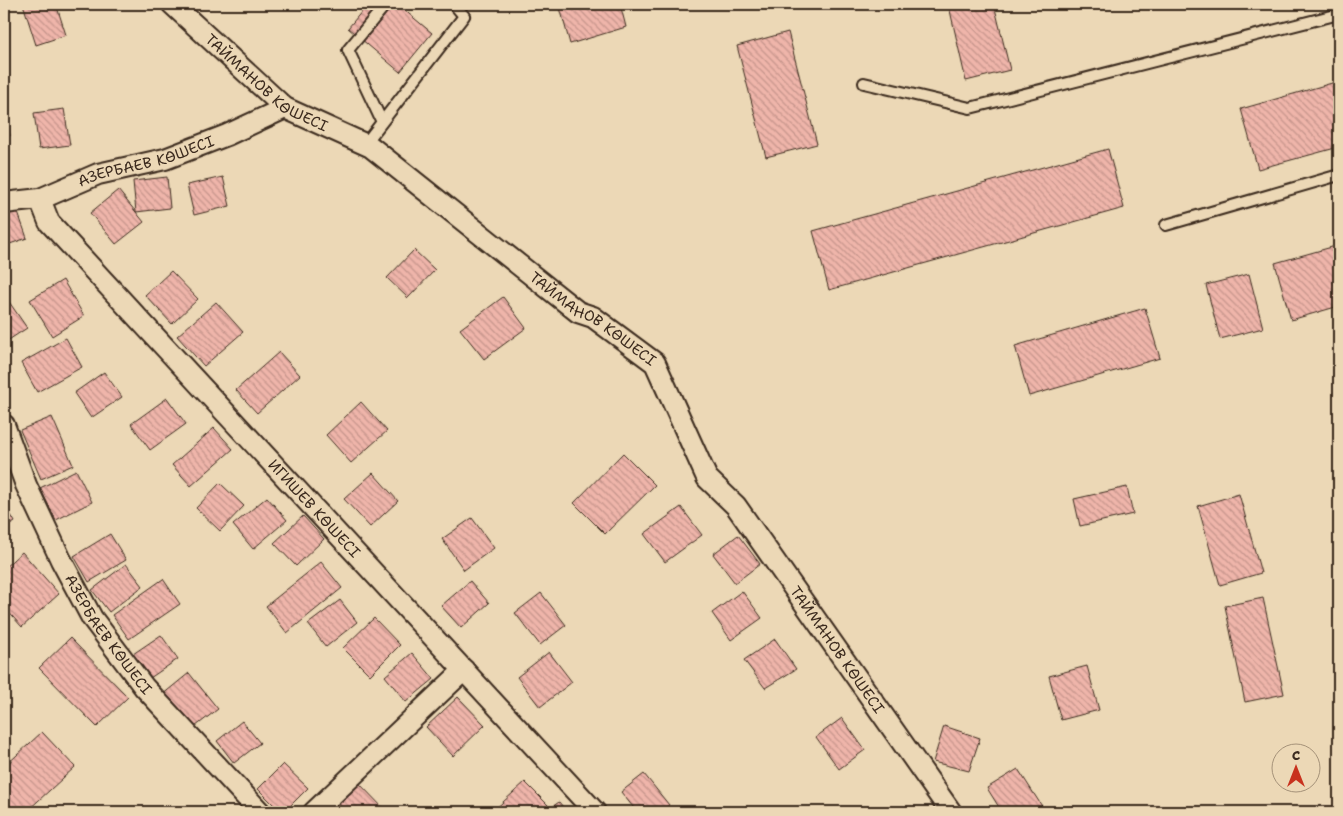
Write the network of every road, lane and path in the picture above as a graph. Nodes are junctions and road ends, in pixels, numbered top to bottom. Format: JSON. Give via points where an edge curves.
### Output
{"nodes":[{"id":1,"x":172,"y":4,"type":"edge"},
{"id":2,"x":386,"y":4,"type":"edge"},
{"id":3,"x":454,"y":4,"type":"edge"},
{"id":4,"x":1339,"y":14,"type":"edge"},
{"id":5,"x":864,"y":84,"type":"dead end"},
{"id":6,"x":285,"y":108,"type":"junction"},
{"id":7,"x":382,"y":122,"type":"junction"},
{"id":8,"x":365,"y":144,"type":"junction"},
{"id":9,"x":1339,"y":175,"type":"edge"},
{"id":10,"x":40,"y":199,"type":"junction"},
{"id":11,"x":4,"y":204,"type":"edge"},
{"id":12,"x":1166,"y":225,"type":"dead end"},
{"id":13,"x":4,"y":425,"type":"edge"},
{"id":14,"x":464,"y":670,"type":"junction"},
{"id":15,"x":260,"y":812,"type":"edge"},
{"id":16,"x":314,"y":812,"type":"edge"},
{"id":17,"x":595,"y":812,"type":"edge"},
{"id":18,"x":951,"y":812,"type":"edge"}],
"edges":[{"from":1,"to":6,"type":"street","name":"ТАЙМАНОВ КӨШЕСІ"},
{"from":2,"to":7,"type":"lane","via":[[348,50]]},
{"from":3,"to":7,"type":"lane","via":[[464,16]]},
{"from":4,"to":5,"type":"lane","via":[[970,108]]},
{"from":6,"to":8,"type":"street","name":"ТАЙМАНОВ КӨШЕСІ"},
{"from":6,"to":10,"type":"street","name":"АЗЕРБАЕВ КӨШЕСІ","via":[[165,159],[98,174]]},
{"from":7,"to":8,"type":"lane"},
{"from":8,"to":18,"type":"street","name":"ТАЙМАНОВ КӨШЕСІ","via":[[578,312],[593,317],[655,363],[707,478],[736,506]]},
{"from":9,"to":12,"type":"lane"},
{"from":10,"to":11,"type":"street","name":"АЗЕРБАЕВ КӨШЕСІ"},
{"from":10,"to":14,"type":"street","name":"ИГИШЕВ КӨШЕСІ","via":[[49,222]]},
{"from":13,"to":15,"type":"street","name":"АЗЕРБАЕВ КӨШЕСІ","via":[[26,485],[92,618],[144,687]]},
{"from":14,"to":16,"type":"street"},
{"from":14,"to":17,"type":"street","name":"ИГИШЕВ КӨШЕСІ"}]}
